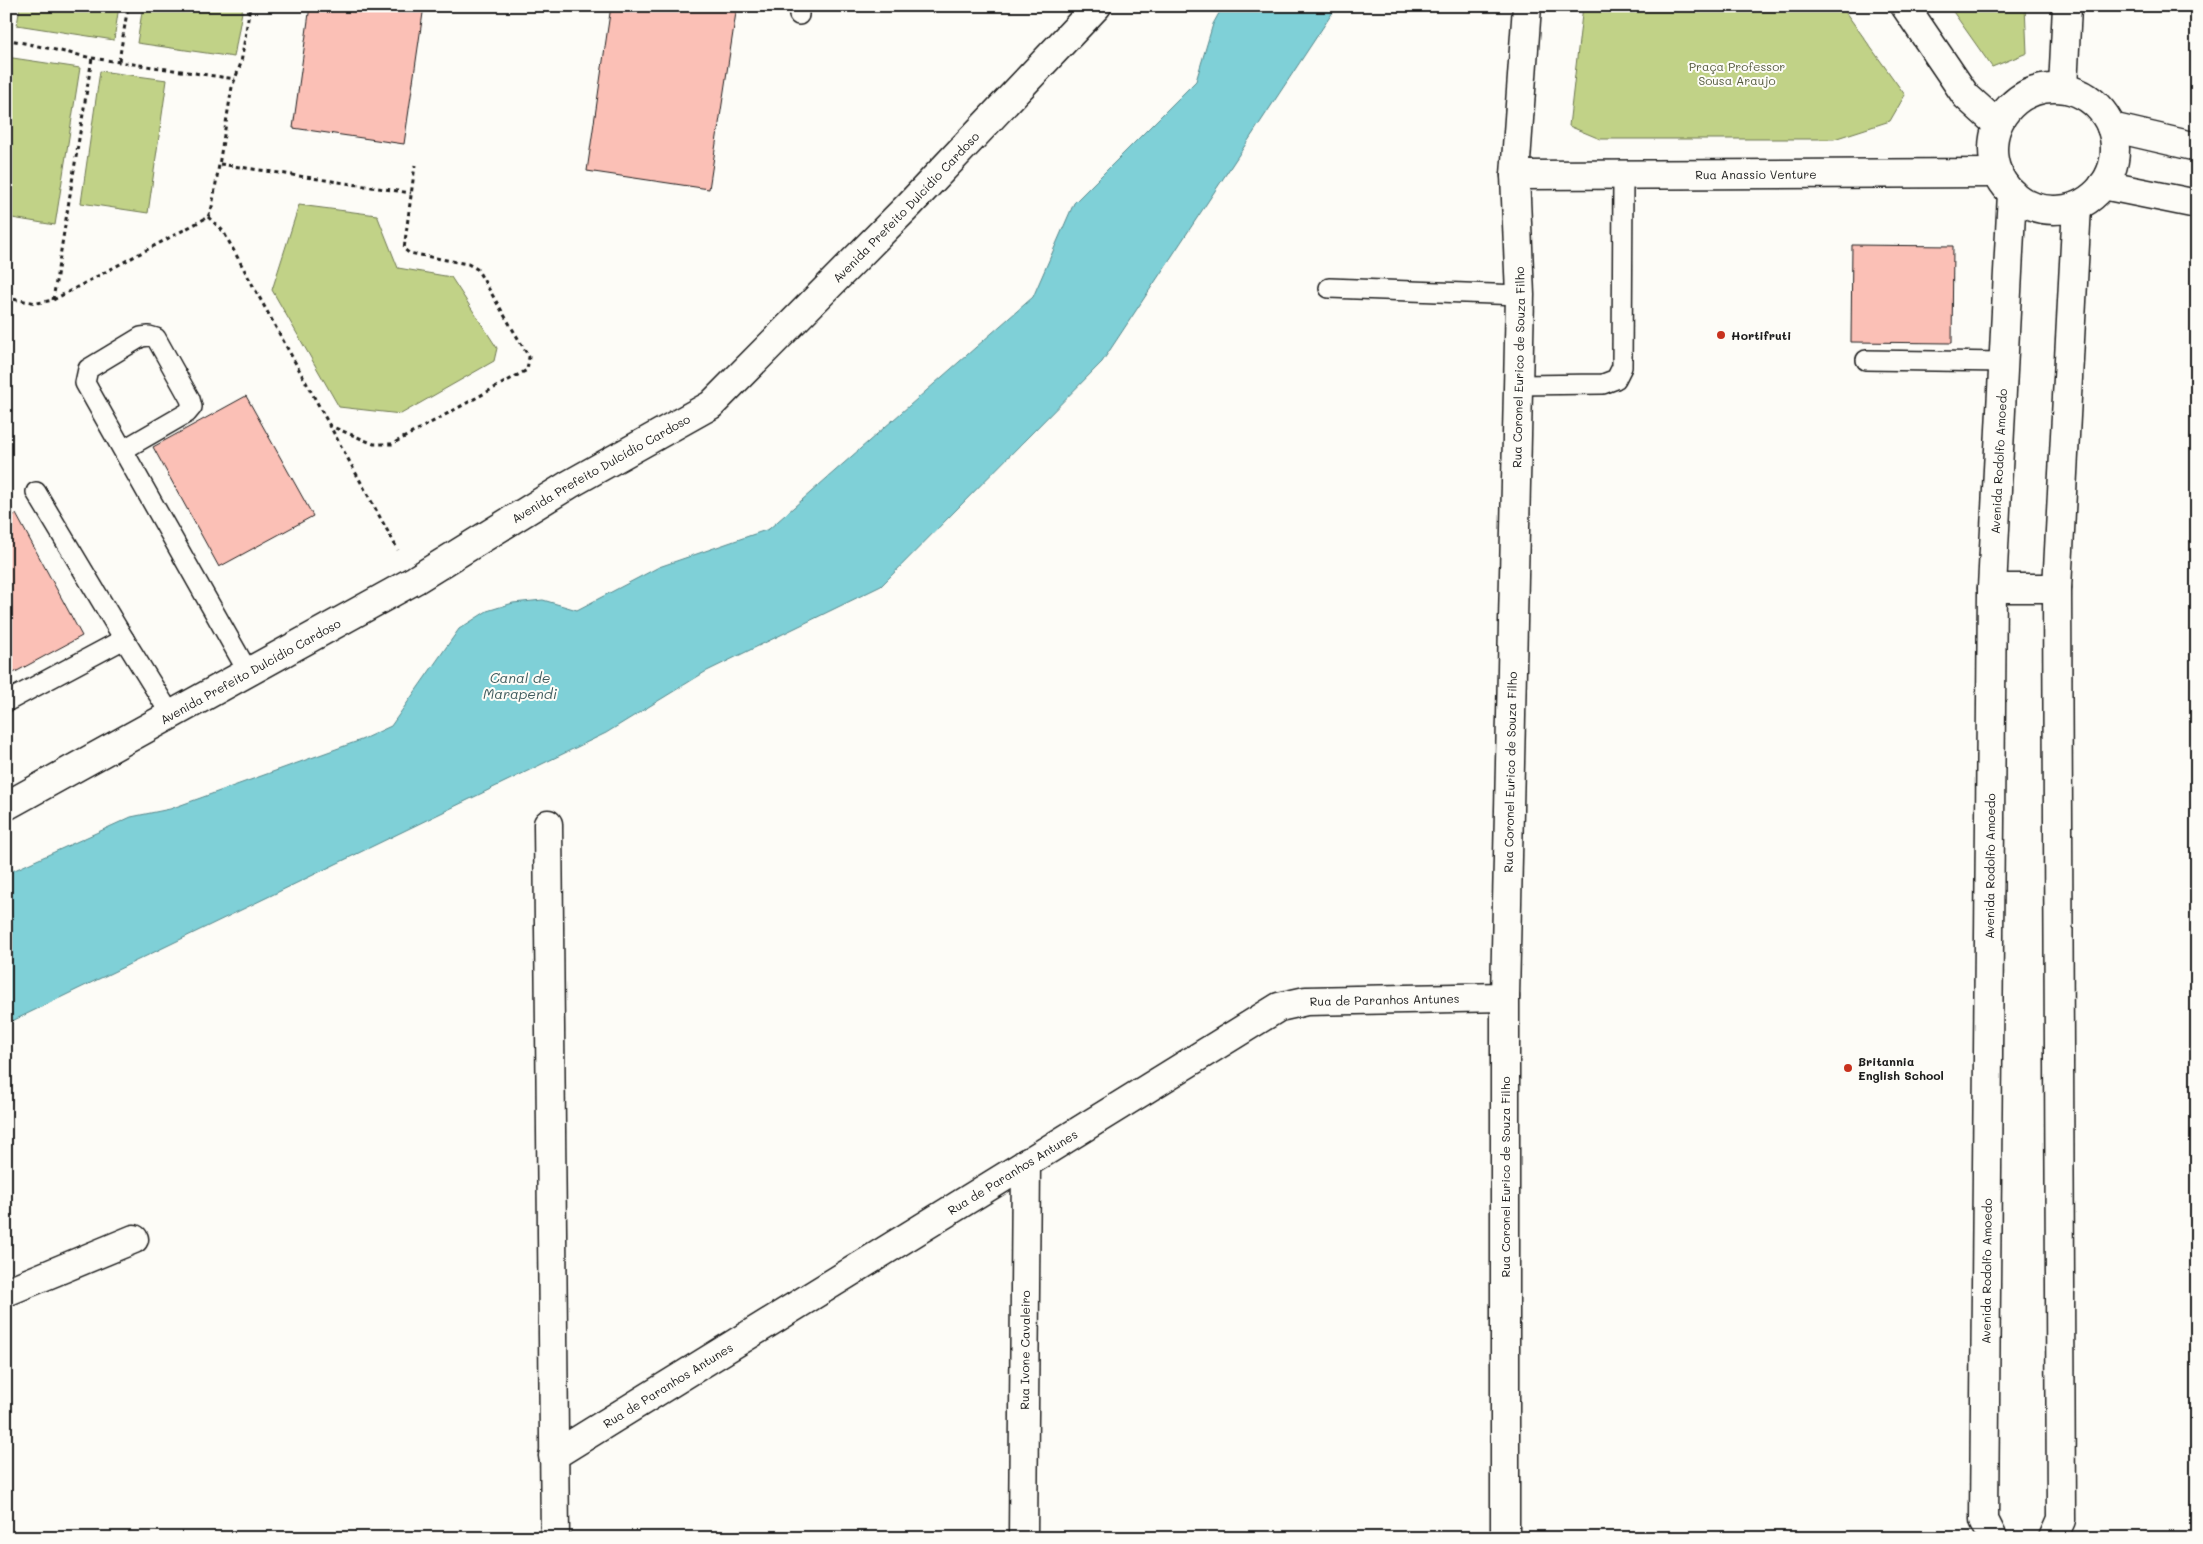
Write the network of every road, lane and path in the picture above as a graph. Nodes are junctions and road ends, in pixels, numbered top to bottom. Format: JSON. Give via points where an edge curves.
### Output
{"nodes":[{"id":1,"x":128,"y":6,"type":"edge"},
{"id":2,"x":250,"y":6,"type":"edge"},
{"id":3,"x":1097,"y":6,"type":"edge"},
{"id":4,"x":1527,"y":6,"type":"edge"},
{"id":5,"x":1905,"y":6,"type":"edge"},
{"id":6,"x":2067,"y":6,"type":"edge"},
{"id":7,"x":6,"y":39,"type":"edge"},
{"id":8,"x":92,"y":58,"type":"junction"},
{"id":9,"x":119,"y":62,"type":"junction"},
{"id":10,"x":235,"y":79,"type":"junction"},
{"id":11,"x":2063,"y":88,"type":"junction"},
{"id":12,"x":1998,"y":124,"type":"junction"},
{"id":13,"x":2111,"y":126,"type":"junction"},
{"id":14,"x":2197,"y":147,"type":"edge"},
{"id":15,"x":220,"y":164,"type":"junction"},
{"id":16,"x":415,"y":165,"type":"dead end"},
{"id":17,"x":1515,"y":175,"type":"junction"},
{"id":18,"x":1623,"y":176,"type":"junction"},
{"id":19,"x":2005,"y":183,"type":"junction"},
{"id":20,"x":2103,"y":185,"type":"junction"},
{"id":21,"x":411,"y":193,"type":"junction"},
{"id":22,"x":2197,"y":204,"type":"edge"},
{"id":23,"x":2077,"y":206,"type":"junction"},
{"id":24,"x":208,"y":217,"type":"junction"},
{"id":25,"x":1329,"y":288,"type":"dead end"},
{"id":26,"x":1520,"y":295,"type":"junction"},
{"id":27,"x":6,"y":298,"type":"edge"},
{"id":28,"x":53,"y":300,"type":"junction"},
{"id":29,"x":1866,"y":360,"type":"dead end"},
{"id":30,"x":2003,"y":362,"type":"junction"},
{"id":31,"x":1518,"y":385,"type":"junction"},
{"id":32,"x":328,"y":426,"type":"junction"},
{"id":33,"x":124,"y":450,"type":"junction"},
{"id":34,"x":36,"y":492,"type":"dead end"},
{"id":35,"x":388,"y":531,"type":"dead end"},
{"id":36,"x":1992,"y":588,"type":"junction"},
{"id":37,"x":2056,"y":588,"type":"junction"},
{"id":38,"x":124,"y":639,"type":"junction"},
{"id":39,"x":248,"y":672,"type":"junction"},
{"id":40,"x":6,"y":702,"type":"edge"},
{"id":41,"x":171,"y":715,"type":"junction"},
{"id":42,"x":6,"y":806,"type":"edge"},
{"id":43,"x":548,"y":824,"type":"dead end"},
{"id":44,"x":1505,"y":997,"type":"junction"},
{"id":45,"x":1026,"y":1163,"type":"junction"},
{"id":46,"x":134,"y":1240,"type":"dead end"},
{"id":47,"x":6,"y":1292,"type":"edge"},
{"id":48,"x":553,"y":1456,"type":"junction"},
{"id":49,"x":555,"y":1538,"type":"edge"},
{"id":50,"x":1022,"y":1538,"type":"edge"},
{"id":51,"x":1505,"y":1538,"type":"edge"},
{"id":52,"x":1993,"y":1538,"type":"edge"},
{"id":53,"x":2053,"y":1538,"type":"edge"}],
"edges":[{"from":1,"to":9,"type":"path"},
{"from":2,"to":10,"type":"path","via":[[241,63]]},
{"from":3,"to":39,"type":"street","name":"Avenida Prefeito Dulcídio Cardoso","via":[[910,204],[711,405],[570,484],[415,580]]},
{"from":4,"to":17,"type":"street","name":"Rua Coronel Eurico de Souza Filho"},
{"from":5,"to":12,"type":"street","via":[[1966,96]]},
{"from":6,"to":11,"type":"street"},
{"from":7,"to":8,"type":"path"},
{"from":8,"to":9,"type":"path"},
{"from":8,"to":28,"type":"path"},
{"from":9,"to":10,"type":"path"},
{"from":10,"to":15,"type":"path"},
{"from":11,"to":12,"type":"street","via":[[2044,88],[2024,95]]},
{"from":11,"to":13,"type":"street","via":[[2084,95],[2100,108]]},
{"from":12,"to":19,"type":"street","via":[[1993,144]]},
{"from":13,"to":14,"type":"street"},
{"from":13,"to":20,"type":"street","via":[[2115,147],[2113,167]]},
{"from":15,"to":21,"type":"path"},
{"from":15,"to":24,"type":"path"},
{"from":16,"to":21,"type":"path"},
{"from":17,"to":18,"type":"street","name":"Rua Anassio Venture"},
{"from":17,"to":26,"type":"street","name":"Rua Coronel Eurico de Souza Filho"},
{"from":18,"to":19,"type":"street","name":"Rua Anassio Venture"},
{"from":18,"to":31,"type":"lane","via":[[1622,367],[1616,379],[1603,384]]},
{"from":19,"to":23,"type":"street","via":[[2031,205],[2054,210]]},
{"from":19,"to":30,"type":"street","name":"Avenida Rodolfo Amoedo"},
{"from":20,"to":22,"type":"street"},
{"from":20,"to":23,"type":"street"},
{"from":21,"to":32,"type":"path","via":[[404,249],[409,253],[468,264],[477,269],[529,357],[527,370],[392,444],[374,444]]},
{"from":23,"to":37,"type":"street"},
{"from":24,"to":28,"type":"path"},
{"from":24,"to":32,"type":"path","via":[[223,231]]},
{"from":25,"to":26,"type":"lane"},
{"from":26,"to":31,"type":"street","name":"Rua Coronel Eurico de Souza Filho"},
{"from":27,"to":28,"type":"path","via":[[37,303]]},
{"from":29,"to":30,"type":"lane"},
{"from":30,"to":36,"type":"street","name":"Avenida Rodolfo Amoedo"},
{"from":31,"to":44,"type":"street","name":"Rua Coronel Eurico de Souza Filho"},
{"from":32,"to":35,"type":"path"},
{"from":33,"to":33,"type":"lane","via":[[85,376],[88,369],[141,337],[149,336],[156,338],[192,407]]},
{"from":33,"to":39,"type":"lane"},
{"from":34,"to":38,"type":"lane"},
{"from":36,"to":37,"type":"street"},
{"from":36,"to":52,"type":"street","name":"Avenida Rodolfo Amoedo","via":[[1984,1520]]},
{"from":37,"to":53,"type":"street","via":[[2061,1520]]},
{"from":38,"to":40,"type":"lane"},
{"from":38,"to":41,"type":"lane"},
{"from":39,"to":41,"type":"street","name":"Avenida Prefeito Dulcídio Cardoso"},
{"from":41,"to":42,"type":"street","name":"Avenida Prefeito Dulcídio Cardoso"},
{"from":43,"to":48,"type":"street"},
{"from":44,"to":45,"type":"street","name":"Rua de Paranhos Antunes","via":[[1306,1001],[1279,1007]]},
{"from":44,"to":51,"type":"street","name":"Rua Coronel Eurico de Souza Filho"},
{"from":45,"to":48,"type":"street","name":"Rua de Paranhos Antunes"},
{"from":45,"to":50,"type":"street","name":"Rua Ivone Cavaleiro"},
{"from":46,"to":47,"type":"street"},
{"from":48,"to":49,"type":"street"}]}
